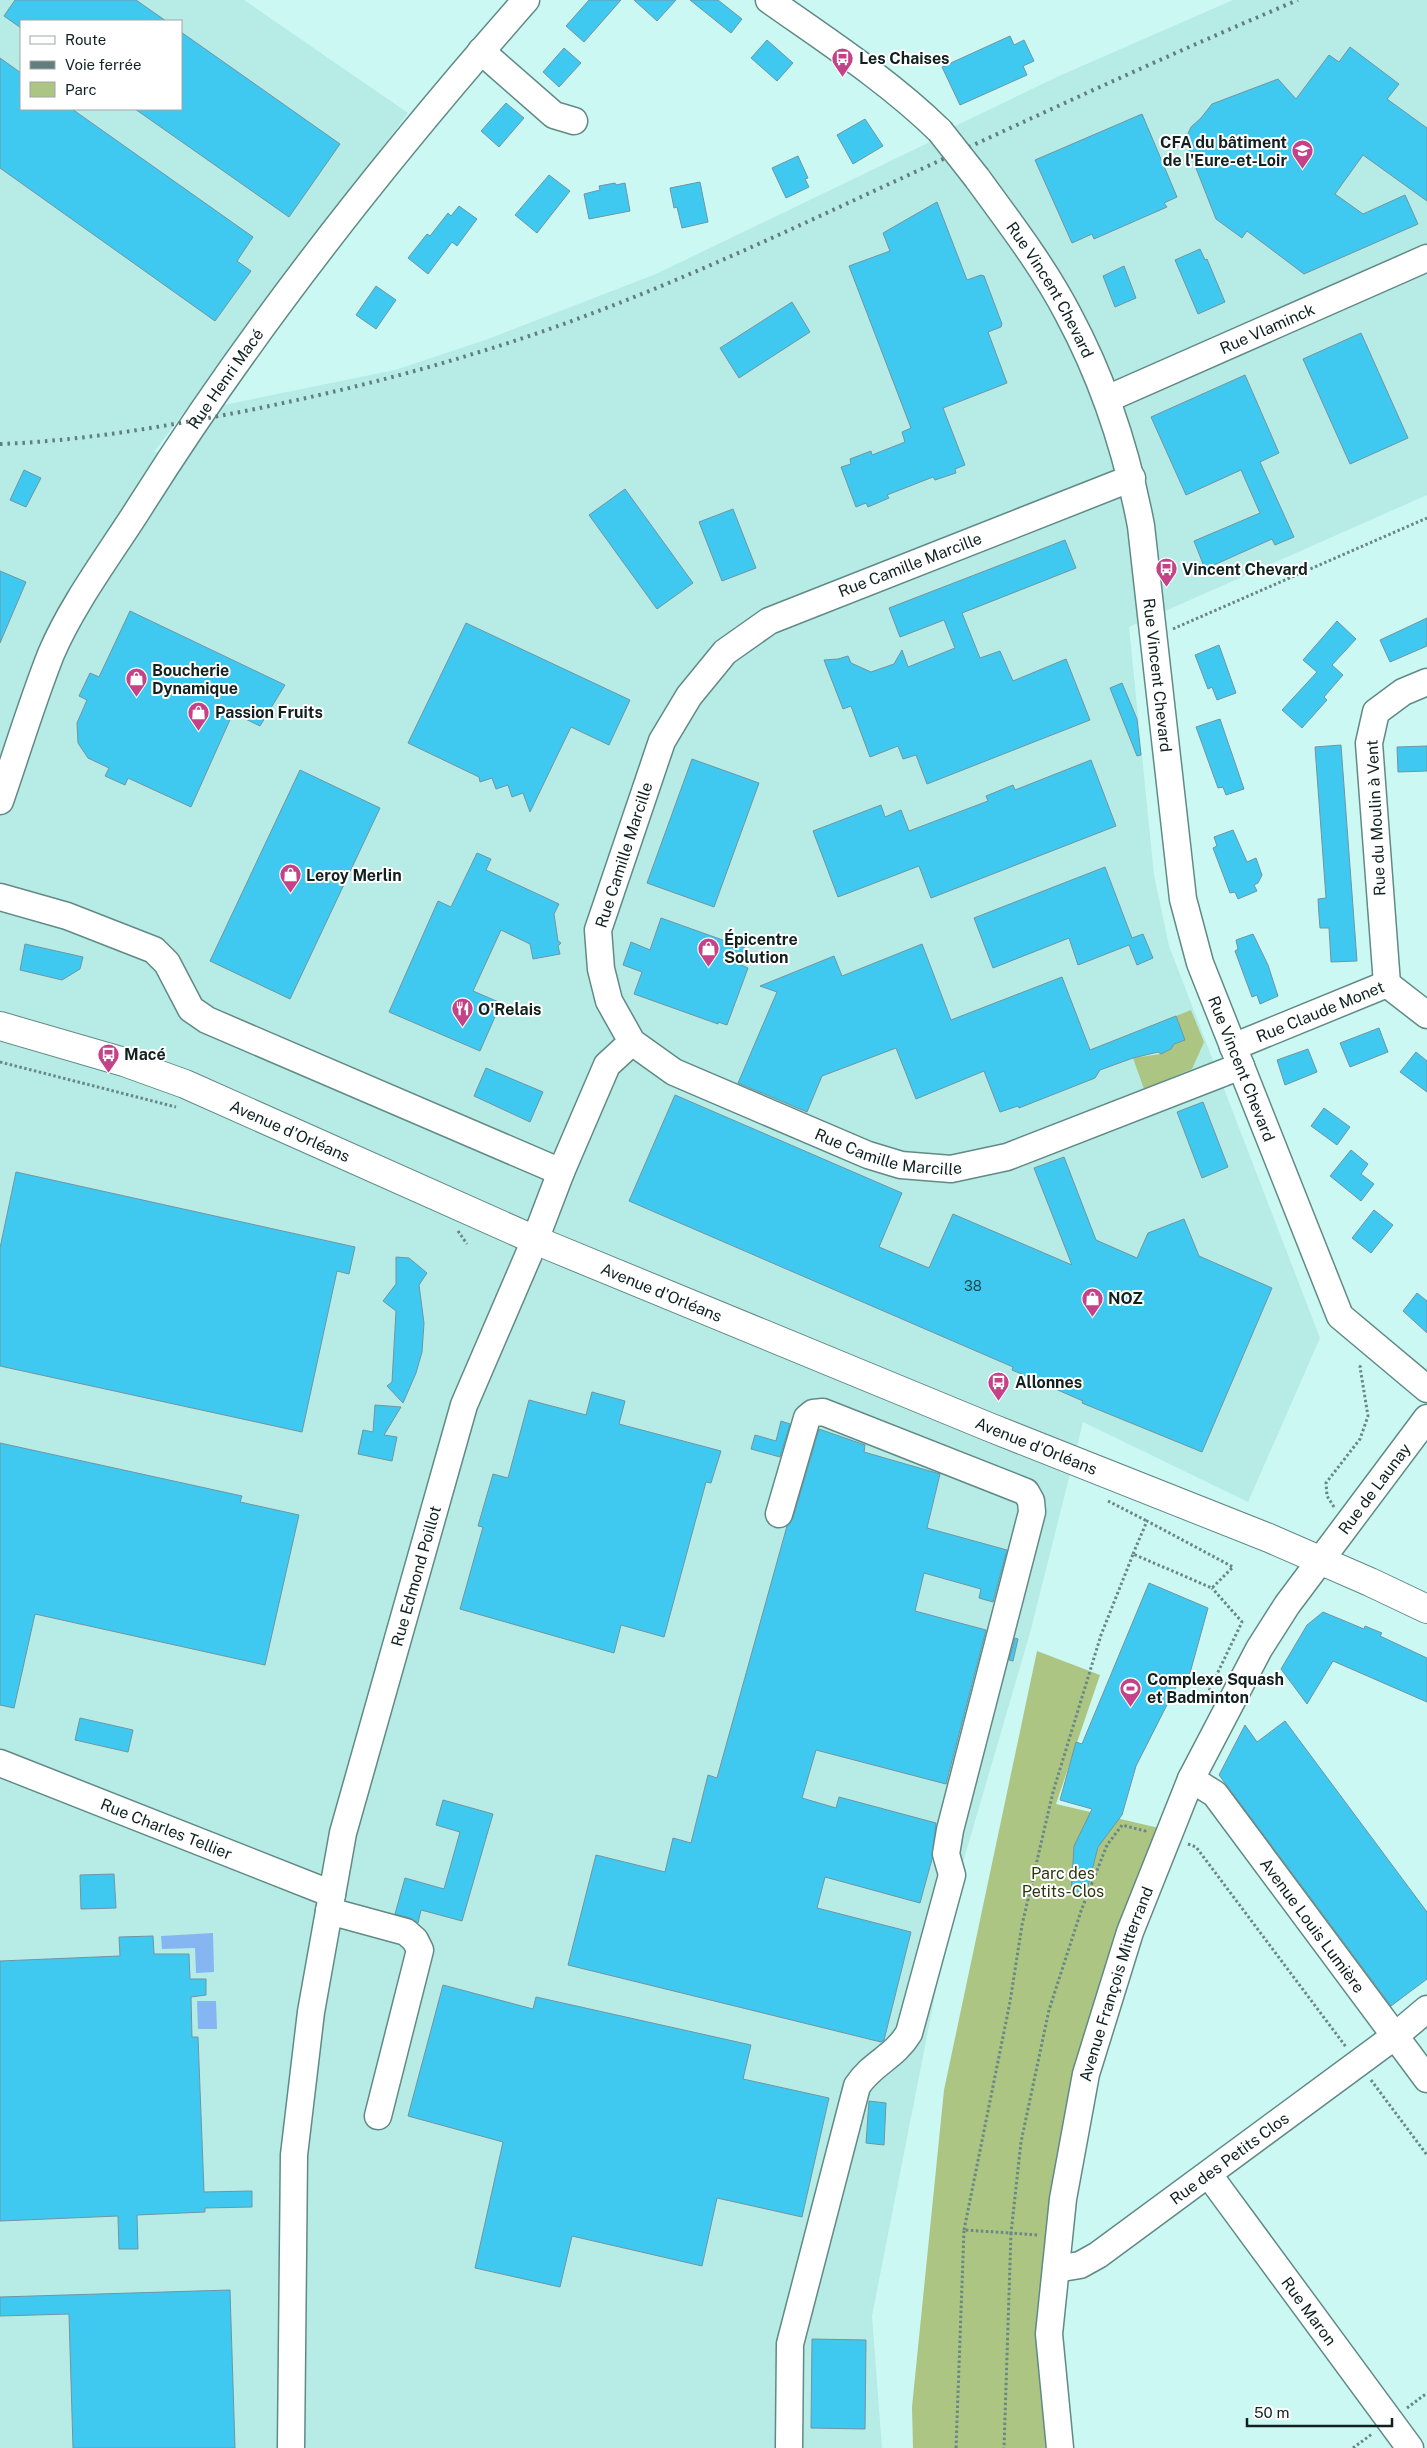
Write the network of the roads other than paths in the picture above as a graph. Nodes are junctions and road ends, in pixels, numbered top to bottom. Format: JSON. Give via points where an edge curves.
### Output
{"nodes":[{"id":1,"x":526,"y":0,"type":"edge"},
{"id":2,"x":769,"y":0,"type":"edge"},
{"id":3,"x":481,"y":51,"type":"junction"},
{"id":4,"x":564,"y":123,"type":"dead end"},
{"id":5,"x":1427,"y":258,"type":"edge"},
{"id":6,"x":1107,"y":399,"type":"junction"},
{"id":7,"x":1132,"y":478,"type":"junction"},
{"id":8,"x":1427,"y":682,"type":"edge"},
{"id":9,"x":0,"y":801,"type":"edge"},
{"id":10,"x":0,"y":897,"type":"edge"},
{"id":11,"x":1387,"y":984,"type":"junction"},
{"id":12,"x":1427,"y":1015,"type":"edge"},
{"id":13,"x":0,"y":1026,"type":"edge"},
{"id":14,"x":632,"y":1042,"type":"junction"},
{"id":15,"x":1237,"y":1056,"type":"junction"},
{"id":16,"x":561,"y":1172,"type":"junction"},
{"id":17,"x":536,"y":1240,"type":"junction"},
{"id":18,"x":1427,"y":1389,"type":"edge"},
{"id":19,"x":1427,"y":1418,"type":"edge"},
{"id":20,"x":779,"y":1514,"type":"dead end"},
{"id":21,"x":1322,"y":1560,"type":"junction"},
{"id":22,"x":1427,"y":1609,"type":"edge"},
{"id":23,"x":0,"y":1763,"type":"edge"},
{"id":24,"x":1191,"y":1779,"type":"junction"},
{"id":25,"x":329,"y":1909,"type":"junction"},
{"id":26,"x":1427,"y":2010,"type":"edge"},
{"id":27,"x":1395,"y":2036,"type":"junction"},
{"id":28,"x":1427,"y":2079,"type":"edge"},
{"id":29,"x":378,"y":2116,"type":"dead end"},
{"id":30,"x":1209,"y":2175,"type":"junction"},
{"id":31,"x":1056,"y":2269,"type":"junction"},
{"id":32,"x":291,"y":2448,"type":"edge"},
{"id":33,"x":789,"y":2448,"type":"edge"},
{"id":34,"x":1060,"y":2448,"type":"edge"},
{"id":35,"x":1410,"y":2448,"type":"edge"}],
"edges":[{"from":1,"to":3,"type":"street","name":"Rue Henri Macé"},
{"from":2,"to":6,"type":"street","name":"Rue Vincent Chevard","bridge":true,"via":[[920,111],[940,131],[1034,257],[1068,314]]},
{"from":3,"to":4,"type":"street"},
{"from":3,"to":9,"type":"street","name":"Rue Henri Macé","via":[[352,211],[194,421],[74,612],[52,653]]},
{"from":5,"to":6,"type":"street","name":"Rue Vlaminck"},
{"from":6,"to":7,"type":"street","name":"Rue Vincent Chevard"},
{"from":7,"to":14,"type":"street","name":"Rue Camille Marcille","via":[[769,621],[725,652],[689,696],[662,742],[598,930],[601,969],[609,1001]]},
{"from":7,"to":15,"type":"street","name":"Rue Vincent Chevard","via":[[1141,526],[1183,899],[1200,963]]},
{"from":8,"to":11,"type":"street","name":"Rue du Moulin à Vent","via":[[1403,692],[1376,712],[1369,743]]},
{"from":10,"to":16,"type":"street","via":[[67,916],[154,950],[167,963],[192,1009],[207,1020]]},
{"from":11,"to":12,"type":"street","name":"Rue Claude Monet"},
{"from":11,"to":15,"type":"street","name":"Rue Claude Monet"},
{"from":13,"to":17,"type":"main road","name":"Avenue d'Orléans","via":[[124,1062],[185,1084]]},
{"from":14,"to":15,"type":"street","name":"Rue Camille Marcille","via":[[674,1072],[868,1155],[901,1165],[951,1169],[1007,1157]]},
{"from":14,"to":16,"type":"street","name":"Rue Edmond Poillot","via":[[606,1065]]},
{"from":15,"to":18,"type":"street","name":"Rue Vincent Chevard","via":[[1340,1316]]},
{"from":16,"to":17,"type":"street","name":"Rue Edmond Poillot"},
{"from":17,"to":21,"type":"main road","name":"Avenue d'Orléans"},
{"from":17,"to":25,"type":"street","name":"Rue Edmond Poillot","via":[[464,1405],[342,1834]]},
{"from":19,"to":21,"type":"street","name":"Rue de Launay"},
{"from":20,"to":33,"type":"street","via":[[807,1418],[813,1413],[823,1412],[1026,1492],[1032,1512],[950,1830],[946,1854],[952,1875],[909,2033],[901,2047],[867,2071],[857,2086],[808,2273],[790,2344]]},
{"from":21,"to":22,"type":"main road","name":"Avenue d'Orléans"},
{"from":21,"to":24,"type":"street","name":"Avenue François Mitterrand","via":[[1287,1605],[1259,1649]]},
{"from":23,"to":25,"type":"street","name":"Rue Charles Tellier"},
{"from":24,"to":27,"type":"street","name":"Avenue Louis Lumière","via":[[1215,1794]]},
{"from":24,"to":31,"type":"street","name":"Avenue François Mitterrand","via":[[1151,1832],[1130,1932],[1086,2074],[1063,2199]]},
{"from":25,"to":29,"type":"street","name":"Rue Charles Tellier","via":[[406,1932],[420,1950]]},
{"from":25,"to":32,"type":"street","name":"Rue Edmond Poillot","via":[[311,2012],[294,2155]]},
{"from":26,"to":27,"type":"street","name":"Rue des Petits Clos"},
{"from":27,"to":28,"type":"street","name":"Avenue Louis Lumière"},
{"from":27,"to":30,"type":"street","name":"Rue des Petits Clos"},
{"from":30,"to":31,"type":"street","name":"Rue des Petits Clos","via":[[1098,2255],[1080,2265]]},
{"from":30,"to":35,"type":"street","name":"Rue Maron"},
{"from":31,"to":34,"type":"street","name":"Avenue François Mitterrand","via":[[1049,2334]]}]}
